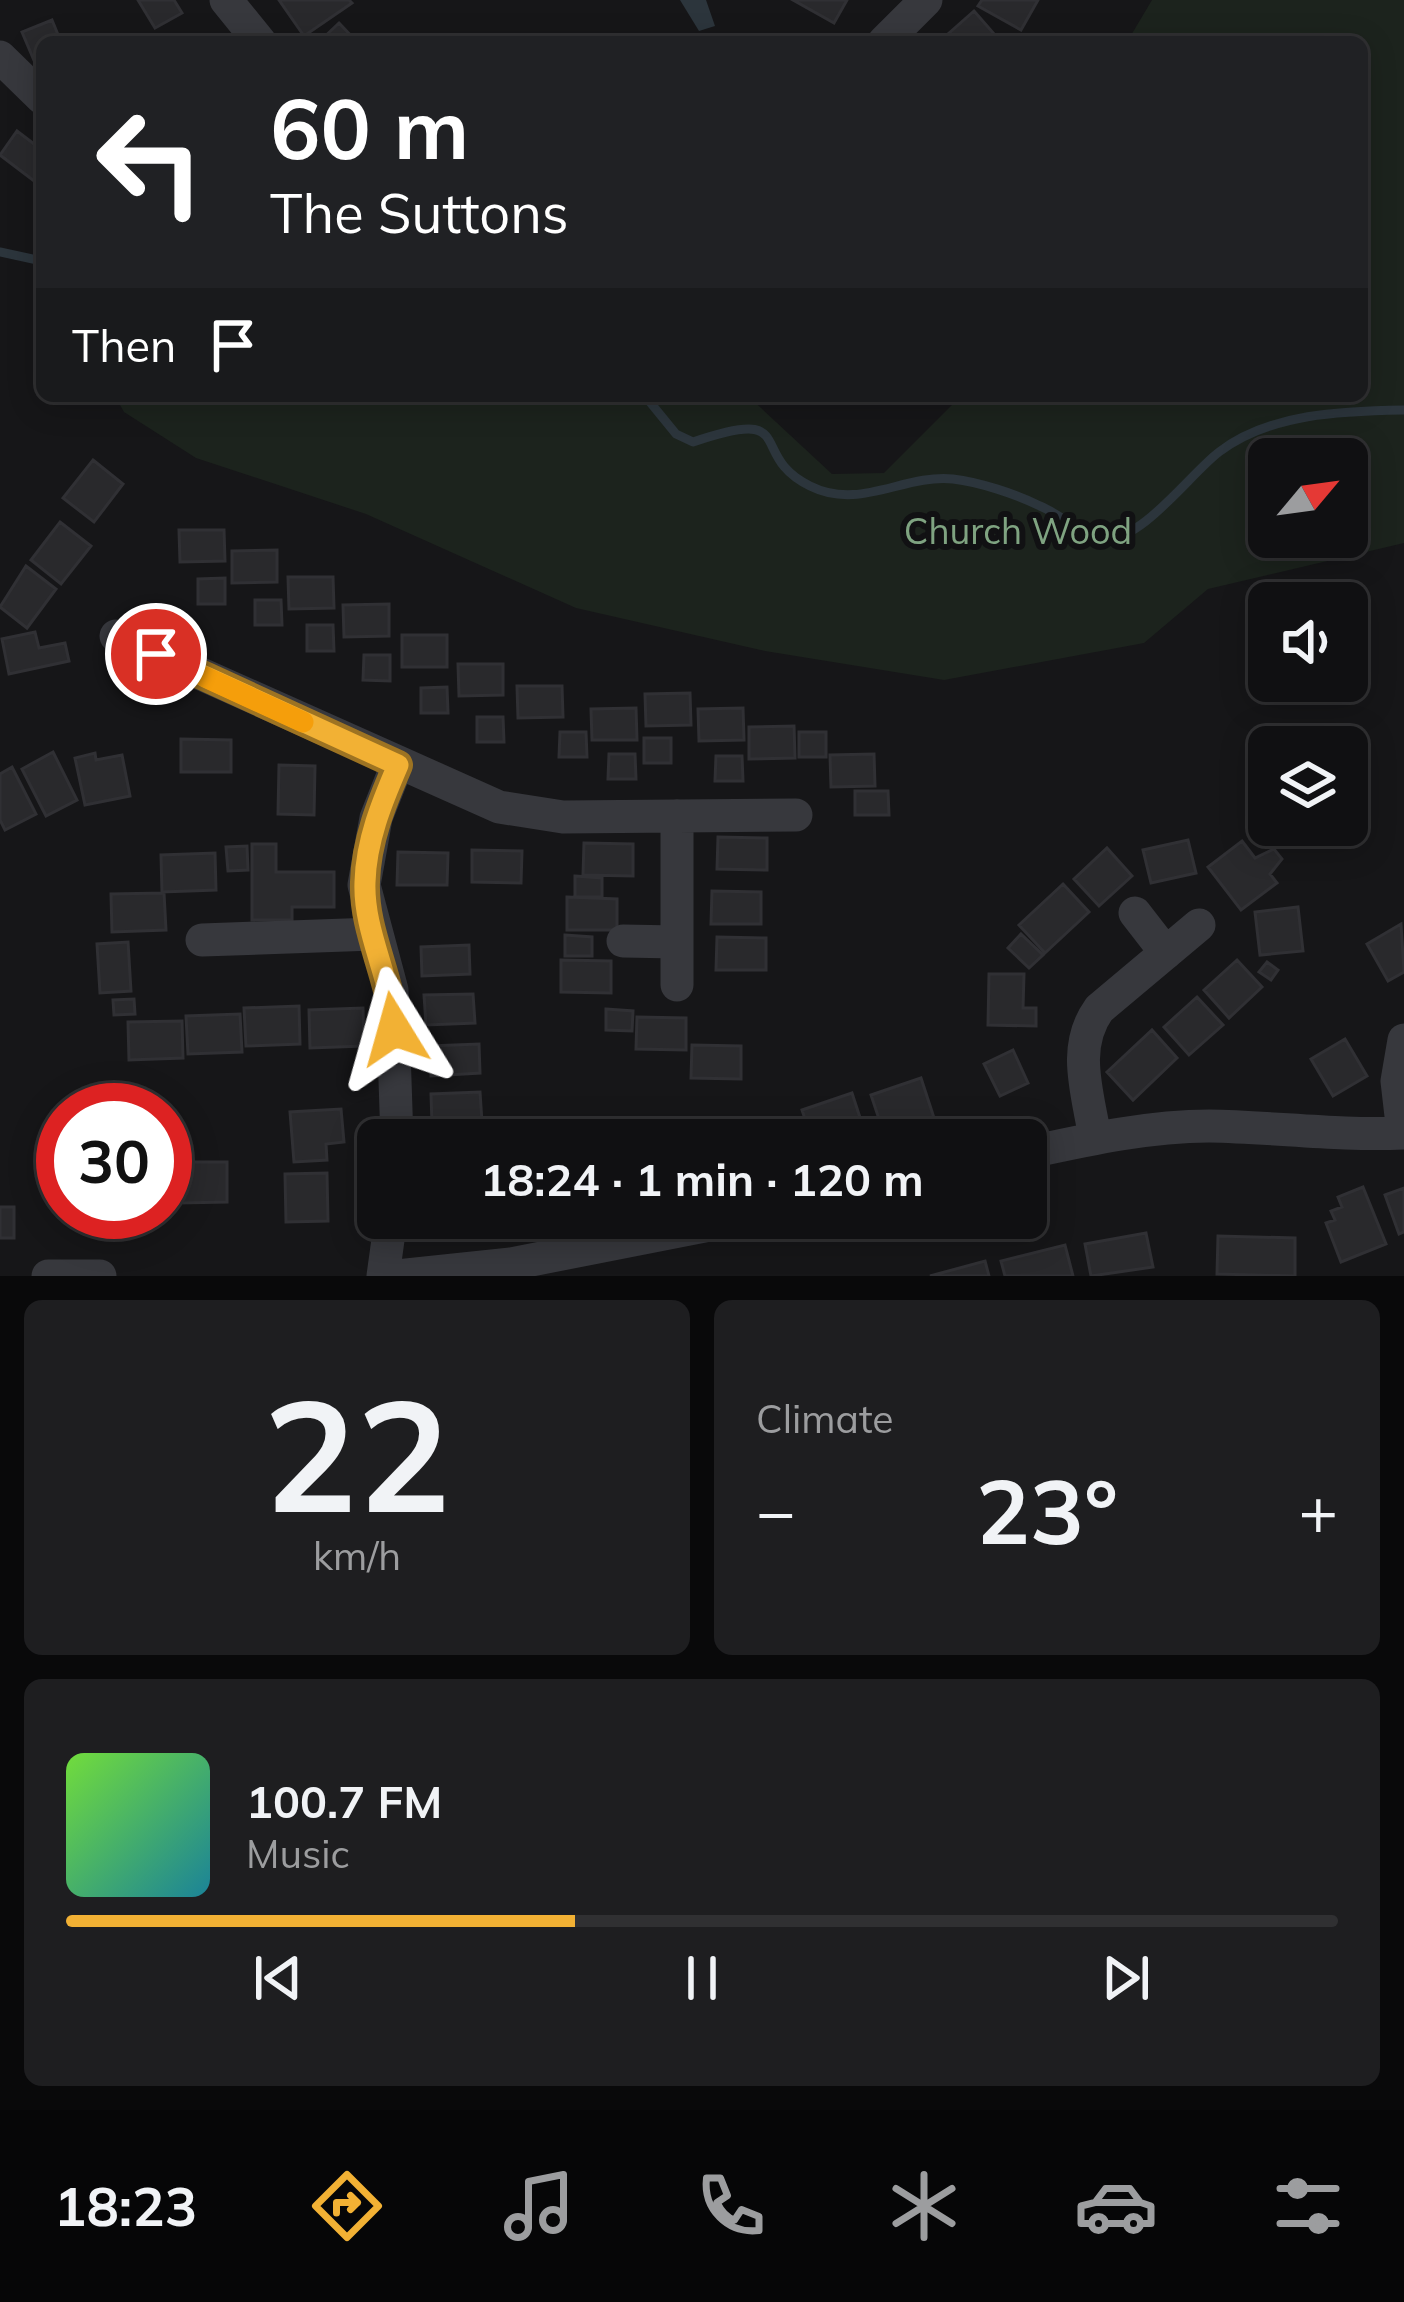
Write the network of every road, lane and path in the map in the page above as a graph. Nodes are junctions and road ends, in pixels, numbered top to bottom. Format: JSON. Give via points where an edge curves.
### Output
{"nodes":[{"id":1,"x":226,"y":0,"type":"edge"},
{"id":2,"x":926,"y":0,"type":"edge"},
{"id":3,"x":255,"y":36,"type":"edge"},
{"id":4,"x":890,"y":36,"type":"edge"},
{"id":5,"x":0,"y":58,"type":"edge"},
{"id":6,"x":36,"y":92,"type":"edge"},
{"id":7,"x":116,"y":636,"type":"dead end"},
{"id":8,"x":398,"y":765,"type":"junction"},
{"id":9,"x":796,"y":815,"type":"dead end"},
{"id":10,"x":677,"y":816,"type":"junction"},
{"id":11,"x":1135,"y":913,"type":"dead end"},
{"id":12,"x":1199,"y":925,"type":"dead end"},
{"id":13,"x":374,"y":934,"type":"junction"},
{"id":14,"x":202,"y":940,"type":"dead end"},
{"id":15,"x":623,"y":941,"type":"dead end"},
{"id":16,"x":677,"y":942,"type":"junction"},
{"id":17,"x":1166,"y":953,"type":"junction"},
{"id":18,"x":677,"y":985,"type":"dead end"},
{"id":19,"x":1404,"y":1040,"type":"edge"},
{"id":20,"x":396,"y":1119,"type":"edge"},
{"id":21,"x":1404,"y":1133,"type":"edge"},
{"id":22,"x":1095,"y":1138,"type":"junction"},
{"id":23,"x":1047,"y":1148,"type":"edge"},
{"id":24,"x":388,"y":1239,"type":"edge"},
{"id":25,"x":638,"y":1239,"type":"edge"},
{"id":26,"x":383,"y":1276,"type":"edge"},
{"id":27,"x":397,"y":1276,"type":"edge"}],
"edges":[{"from":1,"to":3,"type":"street"},
{"from":2,"to":4,"type":"street"},
{"from":5,"to":6,"type":"street"},
{"from":7,"to":8,"type":"street"},
{"from":8,"to":10,"type":"street","via":[[499,807],[563,817]]},
{"from":8,"to":13,"type":"street","via":[[376,818],[364,885]]},
{"from":9,"to":10,"type":"street"},
{"from":10,"to":16,"type":"street"},
{"from":11,"to":17,"type":"street"},
{"from":12,"to":17,"type":"street"},
{"from":13,"to":14,"type":"street"},
{"from":13,"to":20,"type":"street","via":[[392,990]]},
{"from":15,"to":16,"type":"street"},
{"from":16,"to":18,"type":"street"},
{"from":17,"to":22,"type":"street","via":[[1087,1026],[1081,1047]]},
{"from":19,"to":21,"type":"street","via":[[1396,1081]]},
{"from":21,"to":22,"type":"street","via":[[1209,1126]]},
{"from":22,"to":23,"type":"street"},
{"from":24,"to":26,"type":"street"},
{"from":25,"to":27,"type":"street"}]}
